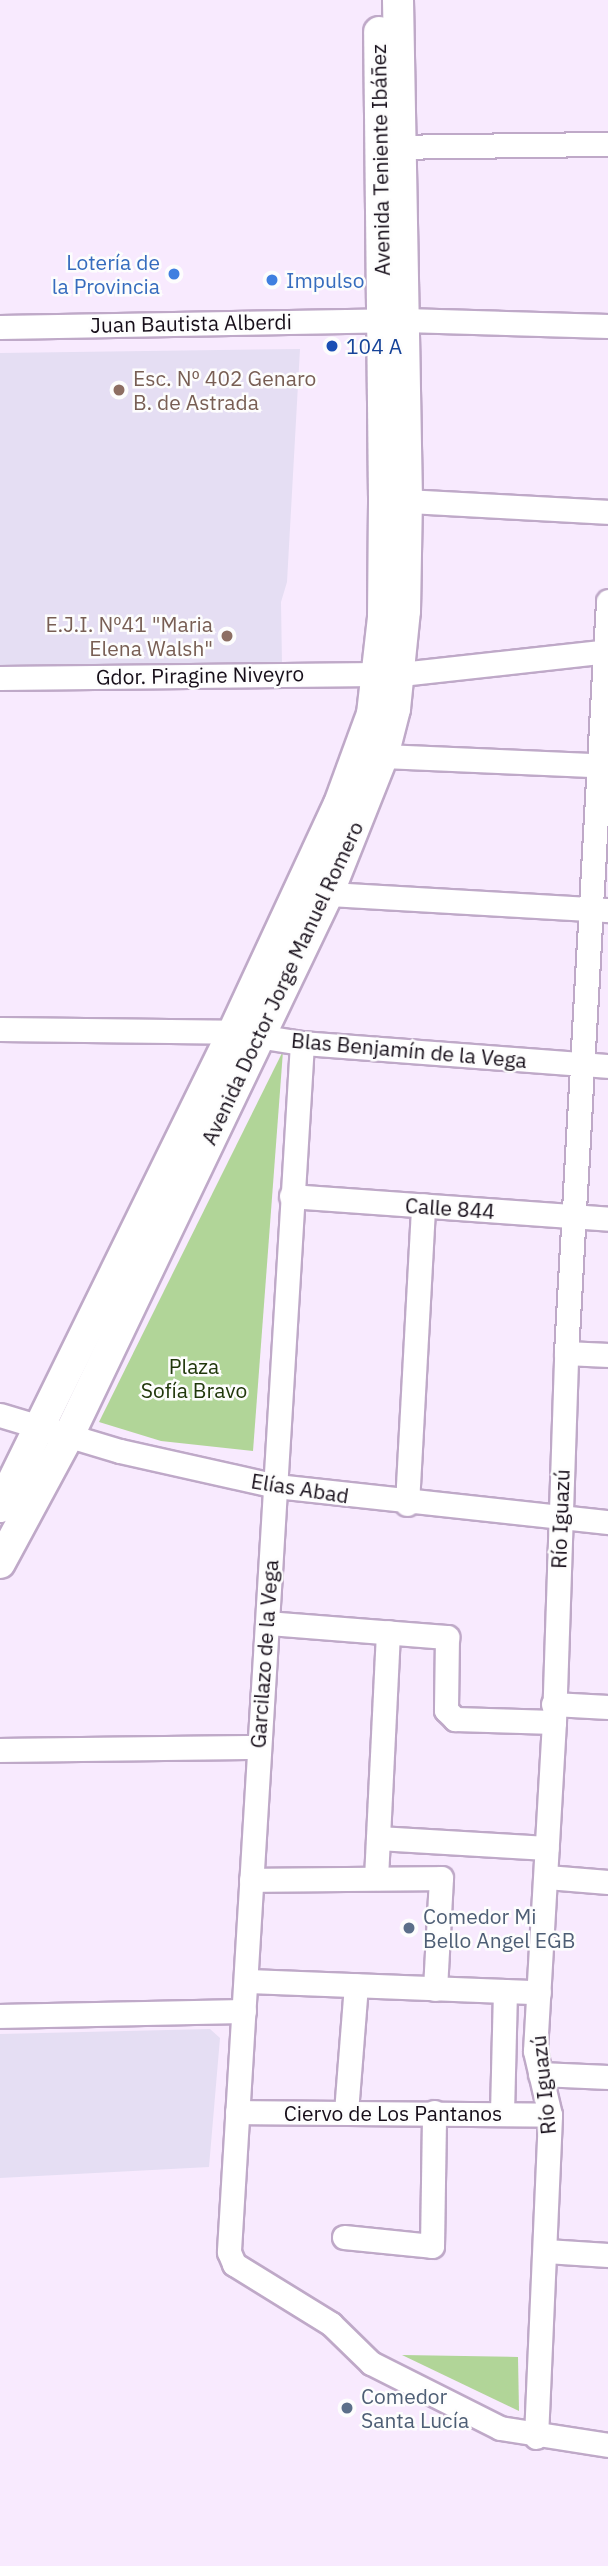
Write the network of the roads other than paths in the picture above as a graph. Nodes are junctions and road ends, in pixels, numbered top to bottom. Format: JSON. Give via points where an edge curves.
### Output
{"nodes":[{"id":1,"x":378,"y":0,"type":"edge"},
{"id":2,"x":398,"y":0,"type":"edge"},
{"id":3,"x":608,"y":144,"type":"edge"},
{"id":4,"x":391,"y":147,"type":"junction"},
{"id":5,"x":393,"y":320,"type":"junction"},
{"id":6,"x":608,"y":326,"type":"edge"},
{"id":7,"x":0,"y":327,"type":"edge"},
{"id":8,"x":407,"y":501,"type":"junction"},
{"id":9,"x":608,"y":512,"type":"edge"},
{"id":10,"x":608,"y":601,"type":"edge"},
{"id":11,"x":608,"y":651,"type":"edge"},
{"id":12,"x":390,"y":673,"type":"junction"},
{"id":13,"x":0,"y":678,"type":"edge"},
{"id":14,"x":383,"y":755,"type":"junction"},
{"id":15,"x":603,"y":766,"type":"edge"},
{"id":16,"x":328,"y":894,"type":"junction"},
{"id":17,"x":599,"y":910,"type":"edge"},
{"id":18,"x":0,"y":1029,"type":"edge"},
{"id":19,"x":247,"y":1035,"type":"junction"},
{"id":20,"x":302,"y":1043,"type":"junction"},
{"id":21,"x":581,"y":1063,"type":"junction"},
{"id":22,"x":608,"y":1066,"type":"edge"},
{"id":23,"x":291,"y":1196,"type":"junction"},
{"id":24,"x":423,"y":1205,"type":"junction"},
{"id":25,"x":576,"y":1218,"type":"junction"},
{"id":26,"x":608,"y":1219,"type":"edge"},
{"id":27,"x":566,"y":1353,"type":"junction"},
{"id":28,"x":608,"y":1355,"type":"edge"},
{"id":29,"x":0,"y":1415,"type":"edge"},
{"id":30,"x":56,"y":1431,"type":"junction"},
{"id":31,"x":276,"y":1486,"type":"junction"},
{"id":32,"x":407,"y":1504,"type":"junction"},
{"id":33,"x":0,"y":1507,"type":"edge"},
{"id":34,"x":561,"y":1519,"type":"junction"},
{"id":35,"x":608,"y":1522,"type":"edge"},
{"id":36,"x":0,"y":1563,"type":"edge"},
{"id":37,"x":268,"y":1623,"type":"junction"},
{"id":38,"x":388,"y":1632,"type":"junction"},
{"id":39,"x":608,"y":1707,"type":"edge"},
{"id":40,"x":554,"y":1713,"type":"junction"},
{"id":41,"x":257,"y":1747,"type":"junction"},
{"id":42,"x":0,"y":1749,"type":"edge"},
{"id":43,"x":379,"y":1838,"type":"junction"},
{"id":44,"x":547,"y":1848,"type":"junction"},
{"id":45,"x":547,"y":1877,"type":"junction"},
{"id":46,"x":376,"y":1878,"type":"junction"},
{"id":47,"x":251,"y":1880,"type":"junction"},
{"id":48,"x":608,"y":1882,"type":"edge"},
{"id":49,"x":247,"y":1981,"type":"junction"},
{"id":50,"x":355,"y":1985,"type":"junction"},
{"id":51,"x":435,"y":1989,"type":"junction"},
{"id":52,"x":505,"y":1991,"type":"junction"},
{"id":53,"x":539,"y":1992,"type":"junction"},
{"id":54,"x":244,"y":2011,"type":"junction"},
{"id":55,"x":0,"y":2016,"type":"edge"},
{"id":56,"x":540,"y":2074,"type":"junction"},
{"id":57,"x":608,"y":2077,"type":"edge"},
{"id":58,"x":237,"y":2112,"type":"junction"},
{"id":59,"x":346,"y":2112,"type":"junction"},
{"id":60,"x":434,"y":2112,"type":"junction"},
{"id":61,"x":502,"y":2113,"type":"junction"},
{"id":62,"x":550,"y":2115,"type":"junction"},
{"id":63,"x":344,"y":2237,"type":"dead end"},
{"id":64,"x":545,"y":2251,"type":"junction"},
{"id":65,"x":608,"y":2255,"type":"edge"},
{"id":66,"x":536,"y":2437,"type":"junction"},
{"id":67,"x":608,"y":2445,"type":"edge"}],
"edges":[{"from":1,"to":4,"type":"main road","name":"Avenida Teniente Ibáñez"},
{"from":2,"to":4,"type":"main road","name":"Avenida Teniente Ibáñez"},
{"from":3,"to":4,"type":"street"},
{"from":4,"to":5,"type":"main road","name":"Avenida Teniente Ibáñez"},
{"from":5,"to":6,"type":"street","name":"Juan Bautista Alberdi"},
{"from":5,"to":7,"type":"street","name":"Juan Bautista Alberdi"},
{"from":5,"to":8,"type":"main road","name":"Avenida Doctor Jorge Manuel Romero"},
{"from":5,"to":12,"type":"main road","name":"Avenida Doctor Jorge Manuel Romero"},
{"from":8,"to":9,"type":"street"},
{"from":8,"to":12,"type":"main road","name":"Avenida Doctor Jorge Manuel Romero"},
{"from":10,"to":11,"type":"street","name":"Río Iguazú"},
{"from":11,"to":12,"type":"street","name":"Gdor. Piragine Niveyro"},
{"from":11,"to":15,"type":"street","name":"Río Iguazú"},
{"from":12,"to":13,"type":"street","name":"Gdor. Piragine Niveyro"},
{"from":12,"to":14,"type":"main road","name":"Avenida Doctor Jorge Manuel Romero"},
{"from":12,"to":19,"type":"main road","name":"Avenida Doctor Jorge Manuel Romero"},
{"from":14,"to":15,"type":"street"},
{"from":14,"to":16,"type":"main road","name":"Avenida Doctor Jorge Manuel Romero"},
{"from":15,"to":17,"type":"street","name":"Río Iguazú"},
{"from":16,"to":17,"type":"street"},
{"from":16,"to":19,"type":"main road","name":"Avenida Doctor Jorge Manuel Romero"},
{"from":17,"to":21,"type":"street","name":"Río Iguazú"},
{"from":18,"to":19,"type":"street","name":"Blas Benjamín de la Vega"},
{"from":19,"to":20,"type":"street","name":"Blas Benjamín de la Vega"},
{"from":19,"to":30,"type":"main road","name":"Avenida Doctor Jorge Manuel Romero"},
{"from":20,"to":21,"type":"street","name":"Blas Benjamín de la Vega"},
{"from":20,"to":23,"type":"street","name":"Garcilazo de la Vega"},
{"from":21,"to":22,"type":"street","name":"Blas Benjamín de la Vega"},
{"from":21,"to":25,"type":"street","name":"Río Iguazú"},
{"from":23,"to":24,"type":"street","name":"Calle 844"},
{"from":23,"to":31,"type":"street","name":"Garcilazo de la Vega"},
{"from":24,"to":25,"type":"street","name":"Calle 844"},
{"from":24,"to":32,"type":"street"},
{"from":25,"to":26,"type":"street","name":"Calle 844"},
{"from":25,"to":27,"type":"street","name":"Río Iguazú"},
{"from":27,"to":28,"type":"street"},
{"from":27,"to":34,"type":"street","name":"Río Iguazú"},
{"from":29,"to":30,"type":"street","name":"Elías Abad"},
{"from":30,"to":31,"type":"street","name":"Elías Abad"},
{"from":30,"to":33,"type":"main road","name":"Avenida Doctor Jorge Manuel Romero"},
{"from":30,"to":36,"type":"main road","name":"Avenida Doctor Jorge Manuel Romero"},
{"from":31,"to":32,"type":"street","name":"Elías Abad"},
{"from":31,"to":37,"type":"street","name":"Garcilazo de la Vega"},
{"from":32,"to":34,"type":"street","name":"Elías Abad"},
{"from":34,"to":35,"type":"street","name":"Elías Abad"},
{"from":34,"to":40,"type":"street","name":"Río Iguazú"},
{"from":37,"to":38,"type":"street"},
{"from":37,"to":41,"type":"street","name":"Garcilazo de la Vega"},
{"from":38,"to":40,"type":"street","via":[[447,1637],[446,1710],[455,1719]]},
{"from":38,"to":43,"type":"street"},
{"from":39,"to":40,"type":"street"},
{"from":40,"to":44,"type":"street","name":"Río Iguazú"},
{"from":41,"to":42,"type":"street"},
{"from":41,"to":47,"type":"street","name":"Garcilazo de la Vega"},
{"from":43,"to":44,"type":"street"},
{"from":43,"to":46,"type":"street"},
{"from":44,"to":45,"type":"street","name":"Río Iguazú"},
{"from":45,"to":48,"type":"street"},
{"from":45,"to":53,"type":"street","name":"Río Iguazú"},
{"from":46,"to":47,"type":"street"},
{"from":46,"to":51,"type":"street","via":[[442,1878]]},
{"from":47,"to":49,"type":"street","name":"Garcilazo de la Vega"},
{"from":49,"to":50,"type":"street"},
{"from":49,"to":54,"type":"street","name":"Garcilazo de la Vega"},
{"from":50,"to":51,"type":"street"},
{"from":50,"to":59,"type":"street"},
{"from":51,"to":52,"type":"street"},
{"from":52,"to":53,"type":"street"},
{"from":52,"to":61,"type":"street"},
{"from":53,"to":56,"type":"street","name":"Río Iguazú","via":[[535,2051]]},
{"from":54,"to":55,"type":"street"},
{"from":54,"to":58,"type":"street","name":"Garcilazo de la Vega"},
{"from":56,"to":57,"type":"street"},
{"from":56,"to":62,"type":"street","name":"Río Iguazú"},
{"from":58,"to":59,"type":"street","name":"Ciervo de Los Pantanos"},
{"from":58,"to":66,"type":"street","name":"Garcilazo de la Vega","via":[[229,2252],[234,2264],[331,2324],[371,2363],[500,2428]]},
{"from":59,"to":60,"type":"street","name":"Ciervo de Los Pantanos"},
{"from":60,"to":61,"type":"street","name":"Ciervo de Los Pantanos"},
{"from":60,"to":63,"type":"street","via":[[432,2245]]},
{"from":61,"to":62,"type":"street","name":"Ciervo de Los Pantanos"},
{"from":62,"to":64,"type":"street","name":"Río Iguazú"},
{"from":64,"to":65,"type":"street"},
{"from":64,"to":66,"type":"street","name":"Río Iguazú"},
{"from":66,"to":67,"type":"street"}]}
